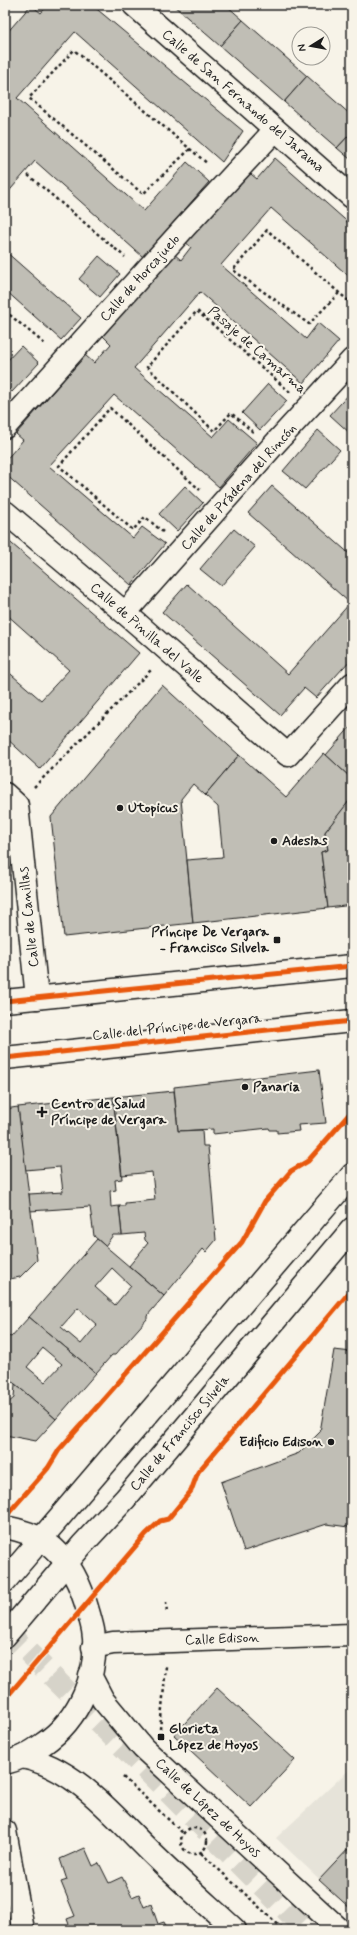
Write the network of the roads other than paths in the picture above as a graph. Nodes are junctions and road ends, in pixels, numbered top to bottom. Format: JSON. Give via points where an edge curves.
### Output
{"nodes":[{"id":1,"x":134,"y":5,"type":"edge"},
{"id":2,"x":275,"y":130,"type":"junction"},
{"id":3,"x":352,"y":197,"type":"edge"},
{"id":4,"x":352,"y":360,"type":"edge"},
{"id":5,"x":5,"y":426,"type":"edge"},
{"id":6,"x":5,"y":512,"type":"edge"},
{"id":7,"x":125,"y":613,"type":"junction"},
{"id":8,"x":352,"y":684,"type":"edge"},
{"id":9,"x":11,"y":799,"type":"edge"},
{"id":10,"x":352,"y":966,"type":"edge"},
{"id":11,"x":37,"y":998,"type":"junction"},
{"id":12,"x":5,"y":1001,"type":"edge"},
{"id":13,"x":352,"y":1021,"type":"edge"},
{"id":14,"x":5,"y":1058,"type":"edge"},
{"id":15,"x":352,"y":1175,"type":"edge"},
{"id":16,"x":352,"y":1229,"type":"edge"},
{"id":17,"x":5,"y":1527,"type":"edge"},
{"id":18,"x":40,"y":1539,"type":"junction"},
{"id":19,"x":66,"y":1564,"type":"junction"},
{"id":20,"x":5,"y":1581,"type":"edge"},
{"id":21,"x":352,"y":1635,"type":"edge"},
{"id":22,"x":5,"y":1636,"type":"edge"},
{"id":23,"x":93,"y":1647,"type":"junction"},
{"id":24,"x":90,"y":1676,"type":"junction"},
{"id":25,"x":13,"y":1760,"type":"edge"},
{"id":26,"x":5,"y":1831,"type":"edge"},
{"id":27,"x":23,"y":1930,"type":"edge"},
{"id":28,"x":235,"y":1930,"type":"edge"},
{"id":29,"x":340,"y":1930,"type":"edge"}],
"edges":[{"from":1,"to":2,"type":"street","name":"Calle de San Fernando del Jarama"},
{"from":2,"to":3,"type":"street","name":"Calle de San Fernando del Jarama"},
{"from":2,"to":5,"type":"street","name":"Calle de Horcajuelo"},
{"from":4,"to":7,"type":"street","name":"Calle de Prádena del Rincón"},
{"from":6,"to":7,"type":"street","name":"Calle de Pinilla del Valle"},
{"from":7,"to":8,"type":"street","name":"Calle de Pinilla del Valle","via":[[288,755]]},
{"from":9,"to":11,"type":"street","name":"Calle de Canillas"},
{"from":10,"to":11,"type":"street"},
{"from":11,"to":12,"type":"street"},
{"from":13,"to":14,"type":"street","name":"Calle del Príncipe de Vergara"},
{"from":15,"to":18,"type":"street"},
{"from":16,"to":19,"type":"street","name":"Calle de Francisco Silvela","via":[[125,1499]]},
{"from":17,"to":18,"type":"street"},
{"from":18,"to":19,"type":"street"},
{"from":18,"to":20,"type":"street"},
{"from":19,"to":22,"type":"street","name":"Calle de Francisco Silvela"},
{"from":19,"to":23,"type":"street","via":[[80,1586],[93,1631]]},
{"from":21,"to":23,"type":"street","name":"Calle Edison","via":[[113,1642]]},
{"from":23,"to":24,"type":"street"},
{"from":24,"to":25,"type":"street","via":[[81,1701],[65,1725],[49,1740]]},
{"from":24,"to":29,"type":"street","name":"Calle de López de Hoyos","via":[[103,1700],[143,1748]]},
{"from":25,"to":28,"type":"street","via":[[50,1764],[68,1776],[98,1800]]},
{"from":26,"to":27,"type":"street"}]}
